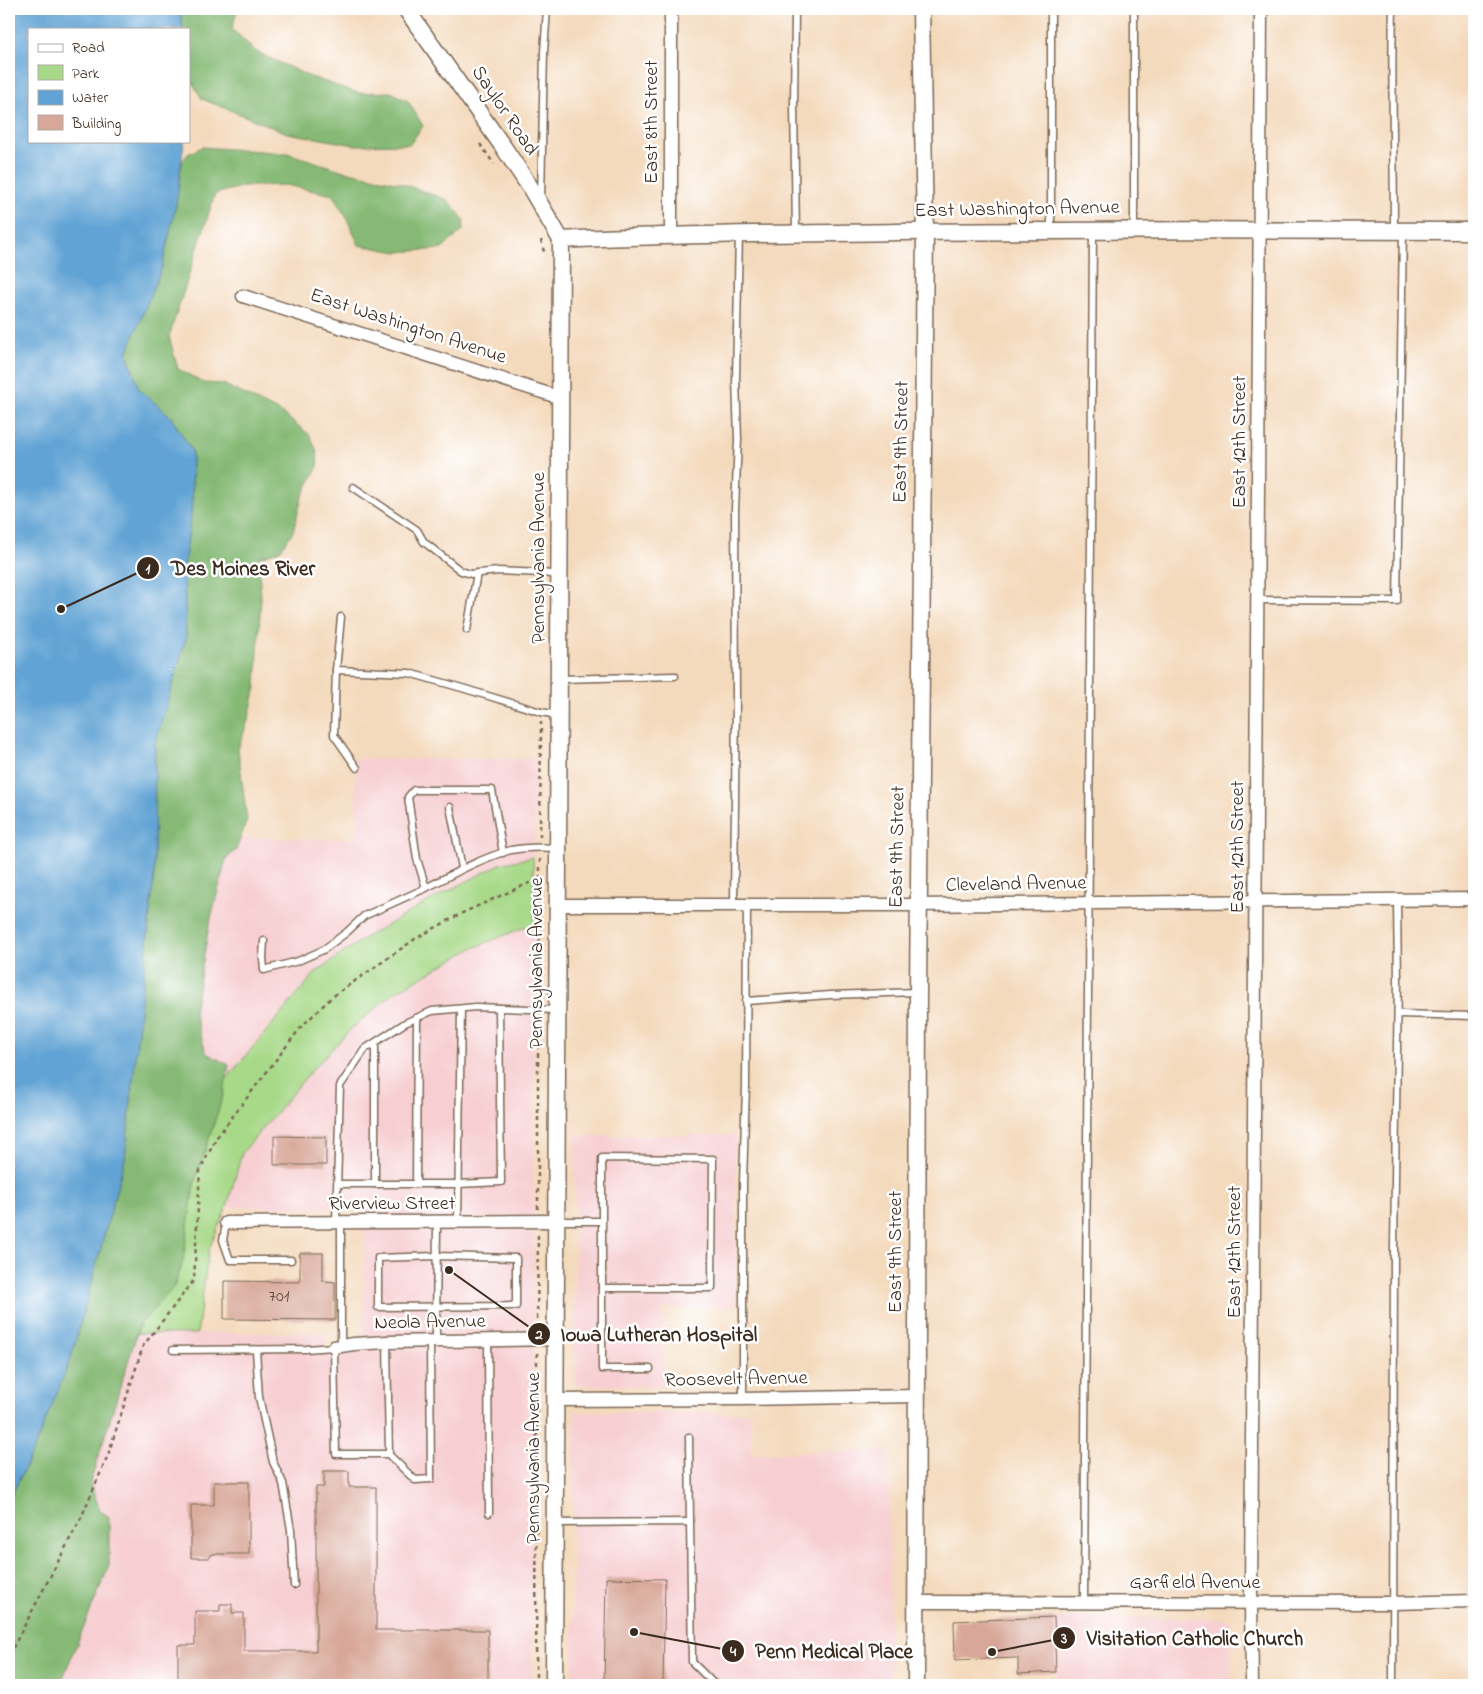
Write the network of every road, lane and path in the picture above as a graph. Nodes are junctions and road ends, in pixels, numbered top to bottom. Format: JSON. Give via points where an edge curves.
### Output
{"nodes":[{"id":1,"x":386,"y":9,"type":"edge"},
{"id":2,"x":406,"y":9,"type":"edge"},
{"id":3,"x":548,"y":9,"type":"edge"},
{"id":4,"x":671,"y":9,"type":"edge"},
{"id":5,"x":795,"y":9,"type":"edge"},
{"id":6,"x":921,"y":9,"type":"edge"},
{"id":7,"x":1051,"y":9,"type":"edge"},
{"id":8,"x":1134,"y":9,"type":"edge"},
{"id":9,"x":1261,"y":9,"type":"edge"},
{"id":10,"x":1392,"y":9,"type":"edge"},
{"id":11,"x":392,"y":17,"type":"dead end"},
{"id":12,"x":479,"y":143,"type":"dead end"},
{"id":13,"x":496,"y":167,"type":"dead end"},
{"id":14,"x":541,"y":207,"type":"junction"},
{"id":15,"x":1134,"y":230,"type":"junction"},
{"id":16,"x":1051,"y":231,"type":"junction"},
{"id":17,"x":1093,"y":231,"type":"junction"},
{"id":18,"x":1260,"y":231,"type":"junction"},
{"id":19,"x":1398,"y":231,"type":"junction"},
{"id":20,"x":1474,"y":231,"type":"edge"},
{"id":21,"x":925,"y":232,"type":"junction"},
{"id":22,"x":739,"y":234,"type":"junction"},
{"id":23,"x":796,"y":234,"type":"junction"},
{"id":24,"x":671,"y":235,"type":"junction"},
{"id":25,"x":540,"y":236,"type":"dead end"},
{"id":26,"x":561,"y":240,"type":"junction"},
{"id":27,"x":544,"y":253,"type":"dead end"},
{"id":28,"x":243,"y":296,"type":"dead end"},
{"id":29,"x":561,"y":398,"type":"junction"},
{"id":30,"x":353,"y":487,"type":"dead end"},
{"id":31,"x":477,"y":574,"type":"junction"},
{"id":32,"x":559,"y":576,"type":"junction"},
{"id":33,"x":1258,"y":600,"type":"junction"},
{"id":34,"x":341,"y":617,"type":"dead end"},
{"id":35,"x":467,"y":630,"type":"dead end"},
{"id":36,"x":336,"y":670,"type":"junction"},
{"id":37,"x":675,"y":676,"type":"dead end"},
{"id":38,"x":559,"y":679,"type":"junction"},
{"id":39,"x":559,"y":715,"type":"junction"},
{"id":40,"x":357,"y":768,"type":"dead end"},
{"id":41,"x":450,"y":808,"type":"dead end"},
{"id":42,"x":558,"y":848,"type":"junction"},
{"id":43,"x":503,"y":853,"type":"junction"},
{"id":44,"x":462,"y":868,"type":"junction"},
{"id":45,"x":539,"y":879,"type":"dead end"},
{"id":46,"x":426,"y":888,"type":"junction"},
{"id":47,"x":1474,"y":899,"type":"edge"},
{"id":48,"x":1397,"y":900,"type":"junction"},
{"id":49,"x":1257,"y":901,"type":"junction"},
{"id":50,"x":1088,"y":902,"type":"junction"},
{"id":51,"x":558,"y":905,"type":"junction"},
{"id":52,"x":918,"y":905,"type":"junction"},
{"id":53,"x":740,"y":906,"type":"junction"},
{"id":54,"x":264,"y":941,"type":"dead end"},
{"id":55,"x":918,"y":992,"type":"junction"},
{"id":56,"x":746,"y":1001,"type":"junction"},
{"id":57,"x":461,"y":1008,"type":"junction"},
{"id":58,"x":499,"y":1008,"type":"junction"},
{"id":59,"x":538,"y":1009,"type":"junction"},
{"id":60,"x":558,"y":1010,"type":"junction"},
{"id":61,"x":1398,"y":1014,"type":"junction"},
{"id":62,"x":1474,"y":1016,"type":"edge"},
{"id":63,"x":418,"y":1018,"type":"junction"},
{"id":64,"x":375,"y":1043,"type":"junction"},
{"id":65,"x":338,"y":1184,"type":"junction"},
{"id":66,"x":375,"y":1184,"type":"junction"},
{"id":67,"x":416,"y":1184,"type":"junction"},
{"id":68,"x":458,"y":1184,"type":"junction"},
{"id":69,"x":558,"y":1221,"type":"junction"},
{"id":70,"x":602,"y":1221,"type":"junction"},
{"id":71,"x":437,"y":1222,"type":"junction"},
{"id":72,"x":458,"y":1222,"type":"junction"},
{"id":73,"x":538,"y":1222,"type":"junction"},
{"id":74,"x":226,"y":1223,"type":"joint"},
{"id":75,"x":339,"y":1223,"type":"junction"},
{"id":76,"x":436,"y":1256,"type":"junction"},
{"id":77,"x":291,"y":1260,"type":"dead end"},
{"id":78,"x":602,"y":1288,"type":"junction"},
{"id":79,"x":436,"y":1307,"type":"junction"},
{"id":80,"x":488,"y":1340,"type":"junction"},
{"id":81,"x":537,"y":1340,"type":"junction"},
{"id":82,"x":556,"y":1340,"type":"junction"},
{"id":83,"x":433,"y":1341,"type":"junction"},
{"id":84,"x":387,"y":1342,"type":"junction"},
{"id":85,"x":337,"y":1346,"type":"junction"},
{"id":86,"x":172,"y":1350,"type":"dead end"},
{"id":87,"x":256,"y":1350,"type":"junction"},
{"id":88,"x":650,"y":1369,"type":"dead end"},
{"id":89,"x":916,"y":1396,"type":"junction"},
{"id":90,"x":743,"y":1399,"type":"junction"},
{"id":91,"x":556,"y":1400,"type":"junction"},
{"id":92,"x":689,"y":1437,"type":"dead end"},
{"id":93,"x":388,"y":1454,"type":"junction"},
{"id":94,"x":489,"y":1514,"type":"dead end"},
{"id":95,"x":690,"y":1522,"type":"junction"},
{"id":96,"x":556,"y":1523,"type":"junction"},
{"id":97,"x":294,"y":1585,"type":"dead end"},
{"id":98,"x":1474,"y":1601,"type":"edge"},
{"id":99,"x":916,"y":1602,"type":"junction"},
{"id":100,"x":1084,"y":1602,"type":"junction"},
{"id":101,"x":1252,"y":1602,"type":"junction"},
{"id":102,"x":1393,"y":1602,"type":"junction"},
{"id":103,"x":536,"y":1685,"type":"edge"},
{"id":104,"x":554,"y":1685,"type":"edge"},
{"id":105,"x":715,"y":1685,"type":"edge"},
{"id":106,"x":916,"y":1685,"type":"edge"},
{"id":107,"x":1252,"y":1685,"type":"edge"},
{"id":108,"x":1393,"y":1685,"type":"edge"}],
"edges":[{"from":1,"to":11,"type":"path"},
{"from":2,"to":14,"type":"street","name":"Saylor Road","via":[[504,148]]},
{"from":3,"to":14,"type":"lane"},
{"from":4,"to":24,"type":"street","name":"East 8th Street"},
{"from":5,"to":23,"type":"lane"},
{"from":6,"to":21,"type":"street","name":"East 9th Street"},
{"from":7,"to":16,"type":"lane"},
{"from":8,"to":15,"type":"lane"},
{"from":9,"to":18,"type":"street","name":"East 12th Street"},
{"from":10,"to":19,"type":"lane","via":[[1391,84]]},
{"from":12,"to":13,"type":"path"},
{"from":14,"to":26,"type":"street","name":"Saylor Road"},
{"from":15,"to":17,"type":"street","name":"East Washington Avenue"},
{"from":15,"to":18,"type":"street","name":"East Washington Avenue"},
{"from":16,"to":17,"type":"street","name":"East Washington Avenue"},
{"from":16,"to":21,"type":"street","name":"East Washington Avenue"},
{"from":17,"to":50,"type":"lane"},
{"from":18,"to":19,"type":"street","name":"East Washington Avenue"},
{"from":18,"to":33,"type":"street","name":"East 12th Street"},
{"from":19,"to":20,"type":"street","name":"East Washington Avenue"},
{"from":19,"to":33,"type":"lane","via":[[1397,601]]},
{"from":21,"to":23,"type":"street","name":"East Washington Avenue"},
{"from":21,"to":52,"type":"street","name":"East 9th Street"},
{"from":22,"to":23,"type":"street","name":"East Washington Avenue"},
{"from":22,"to":24,"type":"street","name":"East Washington Avenue"},
{"from":22,"to":53,"type":"lane","via":[[735,509]]},
{"from":24,"to":26,"type":"street","name":"East Washington Avenue"},
{"from":25,"to":27,"type":"path"},
{"from":26,"to":29,"type":"street","name":"Pennsylvania Avenue"},
{"from":28,"to":29,"type":"street","name":"East Washington Avenue"},
{"from":29,"to":32,"type":"street","name":"Pennsylvania Avenue"},
{"from":30,"to":31,"type":"lane","via":[[417,530],[424,542],[461,571]]},
{"from":31,"to":32,"type":"lane","via":[[498,571]]},
{"from":31,"to":35,"type":"lane"},
{"from":32,"to":38,"type":"street","name":"Pennsylvania Avenue"},
{"from":33,"to":49,"type":"street","name":"East 12th Street"},
{"from":34,"to":36,"type":"lane"},
{"from":36,"to":39,"type":"lane","via":[[409,673]]},
{"from":36,"to":40,"type":"lane","via":[[334,735]]},
{"from":37,"to":38,"type":"lane"},
{"from":38,"to":39,"type":"street","name":"Pennsylvania Avenue"},
{"from":39,"to":42,"type":"street","name":"Pennsylvania Avenue"},
{"from":41,"to":44,"type":"lane"},
{"from":42,"to":43,"type":"lane","via":[[540,847]]},
{"from":42,"to":51,"type":"street","name":"Pennsylvania Avenue"},
{"from":43,"to":44,"type":"lane"},
{"from":43,"to":46,"type":"lane","via":[[492,790],[414,790],[408,797],[417,859]]},
{"from":44,"to":46,"type":"lane"},
{"from":45,"to":59,"type":"path"},
{"from":46,"to":54,"type":"lane","via":[[364,916],[323,950],[298,961],[264,970]]},
{"from":47,"to":48,"type":"street","name":"Cleveland Avenue"},
{"from":48,"to":49,"type":"street","name":"Cleveland Avenue"},
{"from":48,"to":61,"type":"lane"},
{"from":49,"to":50,"type":"street","name":"Cleveland Avenue"},
{"from":49,"to":101,"type":"street","name":"East 12th Street"},
{"from":50,"to":52,"type":"street","name":"Cleveland Avenue"},
{"from":50,"to":100,"type":"lane"},
{"from":51,"to":53,"type":"street","name":"Cleveland Avenue"},
{"from":51,"to":60,"type":"street","name":"Pennsylvania Avenue"},
{"from":52,"to":53,"type":"street","name":"Cleveland Avenue"},
{"from":52,"to":55,"type":"street","name":"East 9th Street"},
{"from":53,"to":56,"type":"lane"},
{"from":55,"to":56,"type":"lane"},
{"from":55,"to":89,"type":"street","name":"East 9th Street"},
{"from":56,"to":90,"type":"lane"},
{"from":57,"to":58,"type":"lane"},
{"from":57,"to":63,"type":"lane","via":[[432,1011]]},
{"from":57,"to":68,"type":"lane"},
{"from":58,"to":59,"type":"lane"},
{"from":58,"to":68,"type":"lane","via":[[501,1182]]},
{"from":59,"to":60,"type":"lane"},
{"from":59,"to":73,"type":"path"},
{"from":60,"to":69,"type":"street","name":"Pennsylvania Avenue"},
{"from":61,"to":62,"type":"lane"},
{"from":61,"to":102,"type":"lane"},
{"from":63,"to":64,"type":"lane"},
{"from":63,"to":67,"type":"lane"},
{"from":64,"to":65,"type":"lane","via":[[365,1049],[340,1086]]},
{"from":64,"to":66,"type":"lane"},
{"from":65,"to":66,"type":"lane"},
{"from":65,"to":75,"type":"lane"},
{"from":66,"to":67,"type":"lane"},
{"from":67,"to":68,"type":"lane"},
{"from":68,"to":72,"type":"lane"},
{"from":69,"to":70,"type":"lane"},
{"from":69,"to":73,"type":"street","name":"Riverview Street"},
{"from":69,"to":82,"type":"street","name":"Pennsylvania Avenue"},
{"from":70,"to":78,"type":"lane"},
{"from":70,"to":78,"type":"lane","via":[[602,1158],[713,1159],[712,1288]]},
{"from":71,"to":72,"type":"street","name":"Riverview Street"},
{"from":71,"to":75,"type":"street","name":"Riverview Street"},
{"from":71,"to":76,"type":"lane"},
{"from":72,"to":73,"type":"street","name":"Riverview Street"},
{"from":73,"to":81,"type":"path"},
{"from":74,"to":75,"type":"street","name":"Riverview Street"},
{"from":74,"to":77,"type":"lane","via":[[223,1240],[230,1260]]},
{"from":75,"to":85,"type":"lane"},
{"from":76,"to":79,"type":"lane"},
{"from":76,"to":79,"type":"lane","via":[[378,1258],[378,1307]]},
{"from":76,"to":79,"type":"lane","via":[[516,1258],[516,1306]]},
{"from":78,"to":88,"type":"lane","via":[[602,1369]]},
{"from":79,"to":83,"type":"lane"},
{"from":80,"to":81,"type":"street","name":"Neola Avenue"},
{"from":80,"to":83,"type":"street","name":"Neola Avenue"},
{"from":80,"to":94,"type":"lane"},
{"from":81,"to":82,"type":"street","name":"Neola Avenue"},
{"from":81,"to":103,"type":"path"},
{"from":82,"to":91,"type":"street","name":"Pennsylvania Avenue"},
{"from":83,"to":84,"type":"street","name":"Neola Avenue"},
{"from":83,"to":93,"type":"lane","via":[[431,1479],[415,1480]]},
{"from":84,"to":85,"type":"street","name":"Neola Avenue"},
{"from":84,"to":93,"type":"lane"},
{"from":85,"to":87,"type":"lane"},
{"from":85,"to":93,"type":"lane","via":[[336,1454]]},
{"from":86,"to":87,"type":"lane"},
{"from":87,"to":97,"type":"lane","via":[[259,1397],[274,1462],[283,1483],[292,1530]]},
{"from":89,"to":90,"type":"street","name":"Roosevelt Avenue"},
{"from":89,"to":99,"type":"street","name":"East 9th Street"},
{"from":90,"to":91,"type":"street","name":"Roosevelt Avenue"},
{"from":91,"to":96,"type":"street","name":"Pennsylvania Avenue"},
{"from":92,"to":95,"type":"lane"},
{"from":95,"to":96,"type":"lane"},
{"from":95,"to":105,"type":"lane","via":[[692,1662]]},
{"from":96,"to":104,"type":"street","name":"Pennsylvania Avenue"},
{"from":98,"to":102,"type":"street","name":"Garfield Avenue"},
{"from":99,"to":100,"type":"street","name":"Garfield Avenue"},
{"from":99,"to":106,"type":"street","name":"East 9th Street"},
{"from":100,"to":101,"type":"street","name":"Garfield Avenue"},
{"from":101,"to":102,"type":"street","name":"Garfield Avenue"},
{"from":101,"to":107,"type":"street","name":"East 12th Street"},
{"from":102,"to":108,"type":"lane"}]}
